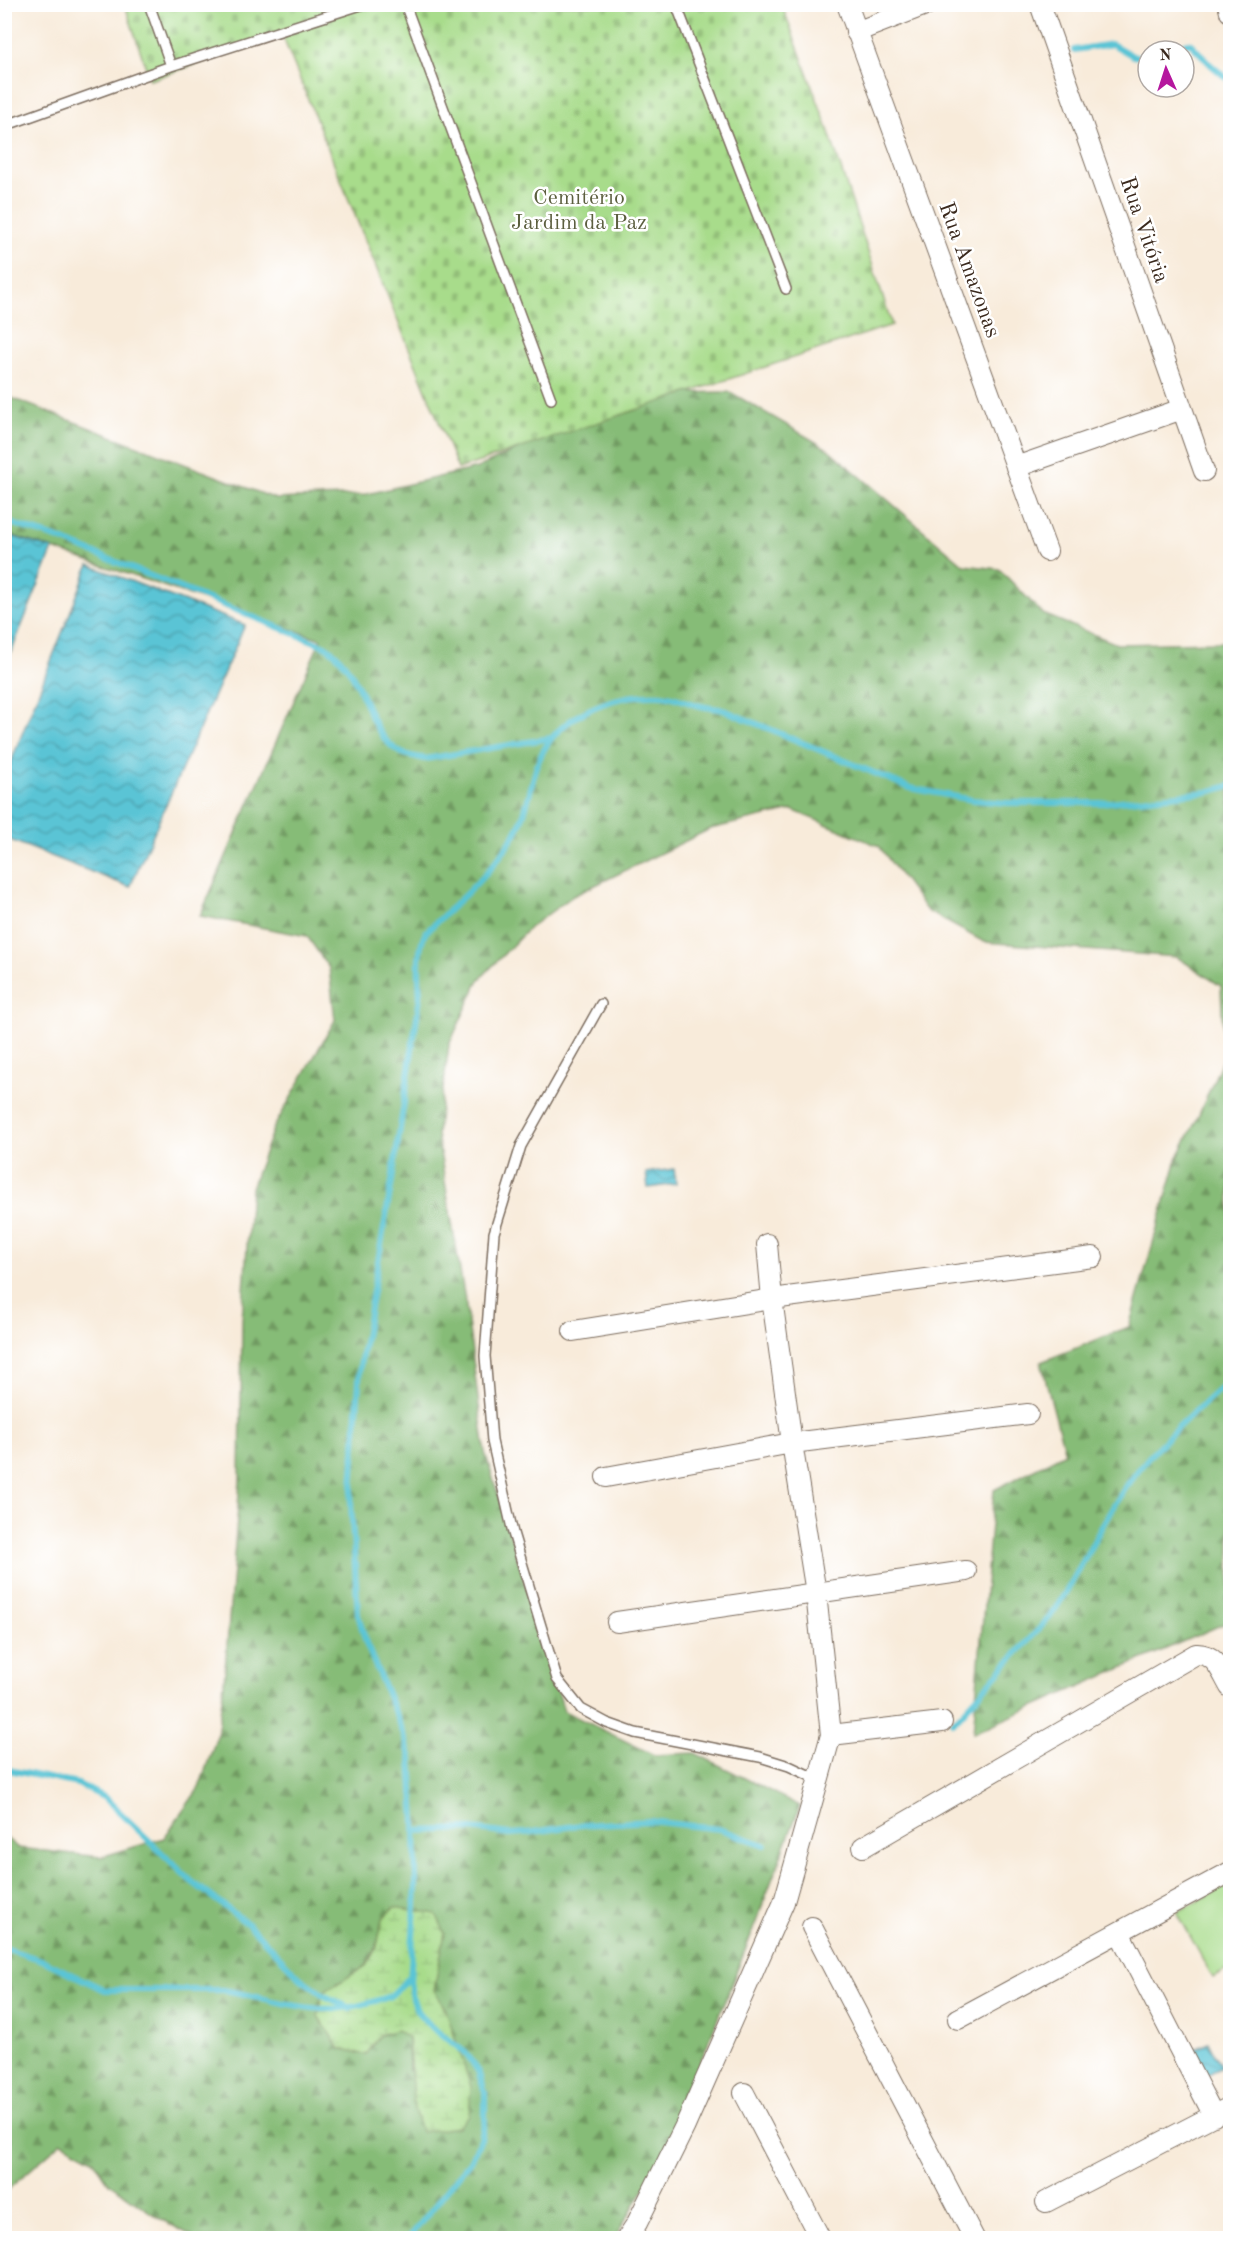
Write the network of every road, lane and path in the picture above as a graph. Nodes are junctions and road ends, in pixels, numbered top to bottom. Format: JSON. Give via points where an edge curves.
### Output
{"nodes":[{"id":1,"x":149,"y":4,"type":"edge"},
{"id":2,"x":364,"y":4,"type":"edge"},
{"id":3,"x":405,"y":4,"type":"edge"},
{"id":4,"x":676,"y":4,"type":"edge"},
{"id":5,"x":846,"y":4,"type":"edge"},
{"id":6,"x":928,"y":4,"type":"edge"},
{"id":7,"x":1040,"y":4,"type":"edge"},
{"id":8,"x":1228,"y":4,"type":"edge"},
{"id":9,"x":1230,"y":12,"type":"edge"},
{"id":10,"x":856,"y":32,"type":"junction"},
{"id":11,"x":171,"y":66,"type":"junction"},
{"id":12,"x":4,"y":126,"type":"edge"},
{"id":13,"x":786,"y":289,"type":"dead end"},
{"id":14,"x":550,"y":399,"type":"dead end"},
{"id":15,"x":1182,"y":409,"type":"junction"},
{"id":16,"x":1016,"y":467,"type":"junction"},
{"id":17,"x":1204,"y":471,"type":"dead end"},
{"id":18,"x":1047,"y":551,"type":"dead end"},
{"id":19,"x":601,"y":1004,"type":"dead end"},
{"id":20,"x":767,"y":1244,"type":"dead end"},
{"id":21,"x":1093,"y":1257,"type":"dead end"},
{"id":22,"x":772,"y":1299,"type":"junction"},
{"id":23,"x":573,"y":1331,"type":"dead end"},
{"id":24,"x":1028,"y":1414,"type":"dead end"},
{"id":25,"x":792,"y":1443,"type":"junction"},
{"id":26,"x":606,"y":1477,"type":"dead end"},
{"id":27,"x":966,"y":1571,"type":"dead end"},
{"id":28,"x":816,"y":1593,"type":"junction"},
{"id":29,"x":617,"y":1622,"type":"dead end"},
{"id":30,"x":1230,"y":1687,"type":"edge"},
{"id":31,"x":942,"y":1722,"type":"dead end"},
{"id":32,"x":831,"y":1735,"type":"junction"},
{"id":33,"x":819,"y":1780,"type":"junction"},
{"id":34,"x":863,"y":1847,"type":"dead end"},
{"id":35,"x":1230,"y":1872,"type":"edge"},
{"id":36,"x":812,"y":1927,"type":"dead end"},
{"id":37,"x":1119,"y":1932,"type":"junction"},
{"id":38,"x":958,"y":2019,"type":"dead end"},
{"id":39,"x":744,"y":2093,"type":"dead end"},
{"id":40,"x":1222,"y":2112,"type":"edge"},
{"id":41,"x":1046,"y":2202,"type":"dead end"},
{"id":42,"x":627,"y":2238,"type":"edge"},
{"id":43,"x":820,"y":2238,"type":"edge"},
{"id":44,"x":974,"y":2238,"type":"edge"}],
"edges":[{"from":1,"to":11,"type":"lane"},
{"from":2,"to":11,"type":"lane"},
{"from":3,"to":14,"type":"lane"},
{"from":4,"to":13,"type":"lane"},
{"from":5,"to":10,"type":"street","name":"Rua Amazonas"},
{"from":6,"to":10,"type":"street"},
{"from":7,"to":15,"type":"street","name":"Rua Vitória"},
{"from":8,"to":9,"type":"street"},
{"from":10,"to":16,"type":"street","name":"Rua Amazonas"},
{"from":11,"to":12,"type":"lane"},
{"from":15,"to":16,"type":"street"},
{"from":15,"to":17,"type":"street","name":"Rua Vitória"},
{"from":16,"to":18,"type":"street","name":"Rua Amazonas"},
{"from":19,"to":33,"type":"lane","via":[[521,1146],[494,1233],[485,1356],[492,1441],[513,1533],[557,1679],[581,1709],[635,1733],[760,1757]]},
{"from":20,"to":22,"type":"street"},
{"from":21,"to":22,"type":"street"},
{"from":22,"to":23,"type":"street"},
{"from":22,"to":25,"type":"street"},
{"from":24,"to":25,"type":"street"},
{"from":25,"to":26,"type":"street"},
{"from":25,"to":28,"type":"street"},
{"from":27,"to":28,"type":"street"},
{"from":28,"to":29,"type":"street"},
{"from":28,"to":32,"type":"street"},
{"from":30,"to":34,"type":"street","via":[[1211,1656],[1196,1654]]},
{"from":31,"to":32,"type":"street"},
{"from":32,"to":33,"type":"street"},
{"from":33,"to":42,"type":"street","via":[[784,1902],[685,2126]]},
{"from":35,"to":37,"type":"street"},
{"from":36,"to":44,"type":"street"},
{"from":37,"to":38,"type":"street"},
{"from":37,"to":40,"type":"street"},
{"from":39,"to":43,"type":"street"},
{"from":40,"to":41,"type":"street"}]}
